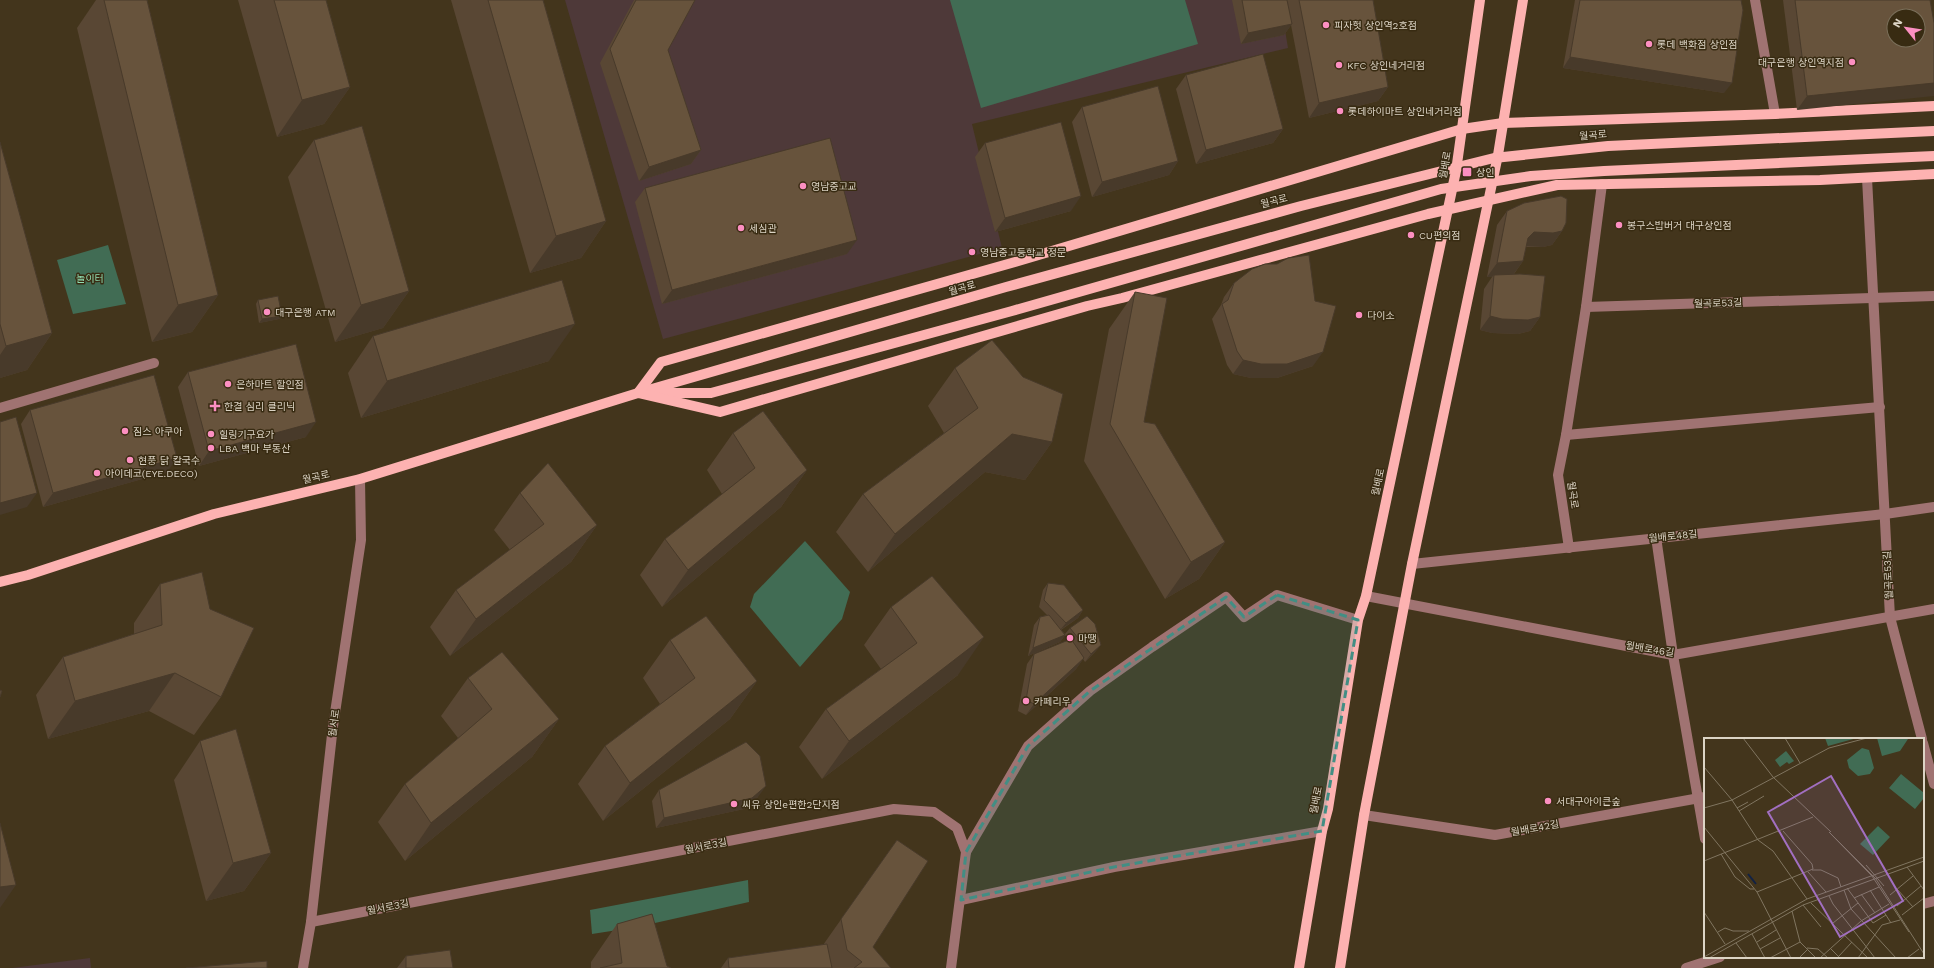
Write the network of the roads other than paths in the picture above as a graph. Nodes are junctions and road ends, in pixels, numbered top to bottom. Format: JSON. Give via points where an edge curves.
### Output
{"nodes":[{"id":1,"x":1480,"y":0,"type":"edge"},
{"id":2,"x":1523,"y":0,"type":"edge"},
{"id":3,"x":1755,"y":0,"type":"edge"},
{"id":4,"x":1934,"y":106,"type":"edge"},
{"id":5,"x":1775,"y":114,"type":"junction"},
{"id":6,"x":1503,"y":123,"type":"junction"},
{"id":7,"x":1462,"y":129,"type":"junction"},
{"id":8,"x":1934,"y":131,"type":"edge"},
{"id":9,"x":1934,"y":156,"type":"edge"},
{"id":10,"x":1934,"y":174,"type":"edge"},
{"id":11,"x":1867,"y":178,"type":"junction"},
{"id":12,"x":1602,"y":184,"type":"junction"},
{"id":13,"x":1488,"y":200,"type":"junction"},
{"id":14,"x":1448,"y":210,"type":"junction"},
{"id":15,"x":1934,"y":296,"type":"edge"},
{"id":16,"x":1875,"y":298,"type":"junction"},
{"id":17,"x":1586,"y":307,"type":"junction"},
{"id":18,"x":154,"y":363,"type":"dead end"},
{"id":19,"x":638,"y":394,"type":"junction"},
{"id":20,"x":1880,"y":407,"type":"junction"},
{"id":21,"x":0,"y":408,"type":"edge"},
{"id":22,"x":1566,"y":435,"type":"junction"},
{"id":23,"x":360,"y":479,"type":"junction"},
{"id":24,"x":1934,"y":507,"type":"edge"},
{"id":25,"x":1885,"y":514,"type":"junction"},
{"id":26,"x":1656,"y":537,"type":"junction"},
{"id":27,"x":1569,"y":548,"type":"junction"},
{"id":28,"x":1412,"y":564,"type":"junction"},
{"id":29,"x":0,"y":582,"type":"edge"},
{"id":30,"x":1366,"y":596,"type":"junction"},
{"id":31,"x":1404,"y":603,"type":"junction"},
{"id":32,"x":1934,"y":609,"type":"edge"},
{"id":33,"x":1890,"y":617,"type":"junction"},
{"id":34,"x":1358,"y":620,"type":"junction"},
{"id":35,"x":1673,"y":655,"type":"junction"},
{"id":36,"x":1922,"y":738,"type":"edge"},
{"id":37,"x":1924,"y":746,"type":"edge"},
{"id":38,"x":1928,"y":759,"type":"edge"},
{"id":39,"x":1934,"y":784,"type":"edge"},
{"id":40,"x":1701,"y":797,"type":"edge"},
{"id":41,"x":1364,"y":815,"type":"junction"},
{"id":42,"x":1704,"y":828,"type":"edge"},
{"id":43,"x":1322,"y":831,"type":"junction"},
{"id":44,"x":966,"y":852,"type":"junction"},
{"id":45,"x":961,"y":900,"type":"junction"},
{"id":46,"x":1934,"y":902,"type":"edge"},
{"id":47,"x":1924,"y":904,"type":"edge"},
{"id":48,"x":311,"y":922,"type":"junction"},
{"id":49,"x":1717,"y":958,"type":"edge"},
{"id":50,"x":304,"y":968,"type":"edge"},
{"id":51,"x":951,"y":968,"type":"edge"},
{"id":52,"x":1299,"y":968,"type":"edge"},
{"id":53,"x":1340,"y":968,"type":"edge"},
{"id":54,"x":1686,"y":968,"type":"edge"}],
"edges":[{"from":1,"to":7,"type":"main road","name":"월배로"},
{"from":2,"to":6,"type":"main road"},
{"from":3,"to":5,"type":"street"},
{"from":4,"to":5,"type":"main road"},
{"from":5,"to":6,"type":"main road"},
{"from":6,"to":7,"type":"main road"},
{"from":6,"to":13,"type":"main road"},
{"from":7,"to":14,"type":"main road","name":"월배로"},
{"from":7,"to":19,"type":"main road","via":[[1015,262],[661,362]]},
{"from":8,"to":19,"type":"main road","name":"월곡로","via":[[1608,146],[1494,158],[1301,206],[1006,287]]},
{"from":9,"to":19,"type":"main road","name":"월곡로","via":[[1531,176],[1441,190],[711,393]]},
{"from":10,"to":11,"type":"main road"},
{"from":11,"to":12,"type":"main road"},
{"from":11,"to":16,"type":"street","name":"월곡로53길"},
{"from":12,"to":13,"type":"main road","via":[[1557,185]]},
{"from":12,"to":17,"type":"street","name":"월곡로"},
{"from":13,"to":14,"type":"main road"},
{"from":13,"to":28,"type":"main road"},
{"from":14,"to":19,"type":"main road","via":[[1087,306],[720,412]]},
{"from":14,"to":30,"type":"main road","name":"월배로"},
{"from":15,"to":16,"type":"street"},
{"from":16,"to":17,"type":"street","name":"월곡로53길"},
{"from":16,"to":20,"type":"street","name":"월곡로53길"},
{"from":17,"to":22,"type":"street","name":"월곡로"},
{"from":18,"to":21,"type":"street"},
{"from":19,"to":23,"type":"main road","name":"월곡로"},
{"from":20,"to":22,"type":"street"},
{"from":20,"to":25,"type":"street","name":"월곡로53길"},
{"from":22,"to":27,"type":"street","name":"월곡로","via":[[1558,475]]},
{"from":23,"to":29,"type":"main road","name":"월곡로","via":[[214,514]]},
{"from":23,"to":48,"type":"street","name":"월서로","via":[[361,540],[333,726]]},
{"from":24,"to":25,"type":"street","name":"월배로48길"},
{"from":25,"to":26,"type":"street","name":"월배로48길"},
{"from":25,"to":33,"type":"street","name":"월곡로53길"},
{"from":26,"to":27,"type":"street","name":"월배로48길"},
{"from":26,"to":35,"type":"street"},
{"from":27,"to":28,"type":"street","name":"월배로48길"},
{"from":28,"to":31,"type":"main road"},
{"from":30,"to":31,"type":"street","name":"월배로46길"},
{"from":30,"to":34,"type":"main road","name":"월배로"},
{"from":31,"to":35,"type":"street","name":"월배로46길"},
{"from":31,"to":41,"type":"main road"},
{"from":32,"to":33,"type":"street","name":"월배로46길"},
{"from":33,"to":35,"type":"street","name":"월배로46길"},
{"from":33,"to":36,"type":"street","name":"월곡로53길"},
{"from":34,"to":43,"type":"main road","name":"월배로","via":[[1328,809]]},
{"from":34,"to":44,"type":"street","via":[[1277,595],[1244,617],[1226,597],[1090,691],[1028,746]]},
{"from":35,"to":40,"type":"street"},
{"from":37,"to":38,"type":"street"},
{"from":38,"to":39,"type":"street"},
{"from":40,"to":41,"type":"street","name":"월배로42길","via":[[1495,835]]},
{"from":40,"to":42,"type":"street"},
{"from":41,"to":53,"type":"main road"},
{"from":43,"to":45,"type":"street","via":[[1114,867]]},
{"from":43,"to":52,"type":"main road","name":"월배로"},
{"from":44,"to":45,"type":"street","name":"월서로3길"},
{"from":44,"to":48,"type":"street","name":"월서로3길","via":[[957,828],[934,812],[894,809]]},
{"from":45,"to":51,"type":"street","name":"월서로3길"},
{"from":46,"to":47,"type":"street"},
{"from":48,"to":50,"type":"street","name":"월서로"},
{"from":49,"to":54,"type":"street"}]}
